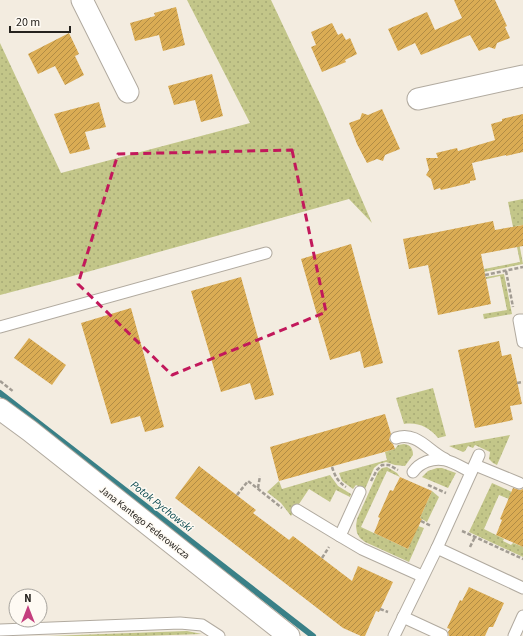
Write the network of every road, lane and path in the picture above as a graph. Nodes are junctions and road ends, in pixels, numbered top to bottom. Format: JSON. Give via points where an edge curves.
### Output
{"nodes":[{"id":1,"x":82,"y":0,"type":"edge"},
{"id":2,"x":523,"y":76,"type":"edge"},
{"id":3,"x":128,"y":92,"type":"dead end"},
{"id":4,"x":418,"y":99,"type":"dead end"},
{"id":5,"x":266,"y":253,"type":"dead end"},
{"id":6,"x":523,"y":267,"type":"edge"},
{"id":7,"x":506,"y":270,"type":"junction"},
{"id":8,"x":485,"y":274,"type":"dead end"},
{"id":9,"x":521,"y":320,"type":"edge"},
{"id":10,"x":0,"y":327,"type":"edge"},
{"id":11,"x":523,"y":342,"type":"edge"},
{"id":12,"x":523,"y":382,"type":"edge"},
{"id":13,"x":517,"y":383,"type":"dead end"},
{"id":14,"x":0,"y":409,"type":"edge"},
{"id":15,"x":396,"y":438,"type":"dead end"},
{"id":16,"x":479,"y":455,"type":"dead end"},
{"id":17,"x":445,"y":460,"type":"junction"},
{"id":18,"x":332,"y":467,"type":"dead end"},
{"id":19,"x":473,"y":469,"type":"junction"},
{"id":20,"x":401,"y":471,"type":"dead end"},
{"id":21,"x":413,"y":472,"type":"dead end"},
{"id":22,"x":260,"y":476,"type":"dead end"},
{"id":23,"x":519,"y":484,"type":"dead end"},
{"id":24,"x":258,"y":488,"type":"dead end"},
{"id":25,"x":360,"y":493,"type":"junction"},
{"id":26,"x":296,"y":510,"type":"dead end"},
{"id":27,"x":421,"y":521,"type":"dead end"},
{"id":28,"x":434,"y":524,"type":"dead end"},
{"id":29,"x":457,"y":528,"type":"dead end"},
{"id":30,"x":340,"y":536,"type":"junction"},
{"id":31,"x":332,"y":544,"type":"dead end"},
{"id":32,"x":437,"y":548,"type":"junction"},
{"id":33,"x":322,"y":558,"type":"dead end"},
{"id":34,"x":523,"y":559,"type":"edge"},
{"id":35,"x":422,"y":576,"type":"junction"},
{"id":36,"x":523,"y":588,"type":"edge"},
{"id":37,"x":380,"y":609,"type":"dead end"},
{"id":38,"x":388,"y":612,"type":"dead end"},
{"id":39,"x":523,"y":616,"type":"edge"},
{"id":40,"x":403,"y":617,"type":"junction"},
{"id":41,"x":0,"y":630,"type":"edge"},
{"id":42,"x":24,"y":632,"type":"edge"},
{"id":43,"x":442,"y":635,"type":"dead end"},
{"id":44,"x":219,"y":636,"type":"edge"},
{"id":45,"x":289,"y":636,"type":"edge"},
{"id":46,"x":394,"y":636,"type":"edge"},
{"id":47,"x":514,"y":636,"type":"edge"}],
"edges":[{"from":1,"to":3,"type":"street"},
{"from":2,"to":4,"type":"street"},
{"from":5,"to":10,"type":"lane"},
{"from":6,"to":7,"type":"path"},
{"from":7,"to":8,"type":"path"},
{"from":7,"to":9,"type":"path","via":[[514,313]]},
{"from":9,"to":11,"type":"lane"},
{"from":12,"to":13,"type":"path"},
{"from":14,"to":45,"type":"street","name":"Jana Kantego Federowicza"},
{"from":15,"to":17,"type":"lane","via":[[412,437]]},
{"from":16,"to":19,"type":"lane"},
{"from":17,"to":19,"type":"lane"},
{"from":17,"to":21,"type":"lane","via":[[426,462]]},
{"from":18,"to":25,"type":"path","via":[[340,484]]},
{"from":19,"to":23,"type":"lane"},
{"from":19,"to":32,"type":"lane"},
{"from":20,"to":25,"type":"path","via":[[389,465],[382,465],[368,489]]},
{"from":22,"to":24,"type":"path"},
{"from":25,"to":30,"type":"lane"},
{"from":26,"to":30,"type":"lane"},
{"from":27,"to":28,"type":"path","via":[[433,527]]},
{"from":29,"to":34,"type":"path"},
{"from":30,"to":35,"type":"lane","via":[[362,549]]},
{"from":31,"to":33,"type":"path"},
{"from":32,"to":35,"type":"lane"},
{"from":32,"to":36,"type":"lane"},
{"from":35,"to":40,"type":"lane"},
{"from":37,"to":38,"type":"path"},
{"from":39,"to":47,"type":"lane"},
{"from":40,"to":43,"type":"lane"},
{"from":40,"to":46,"type":"lane"},
{"from":41,"to":42,"type":"lane"},
{"from":42,"to":44,"type":"lane","via":[[180,623],[202,625]]}]}
